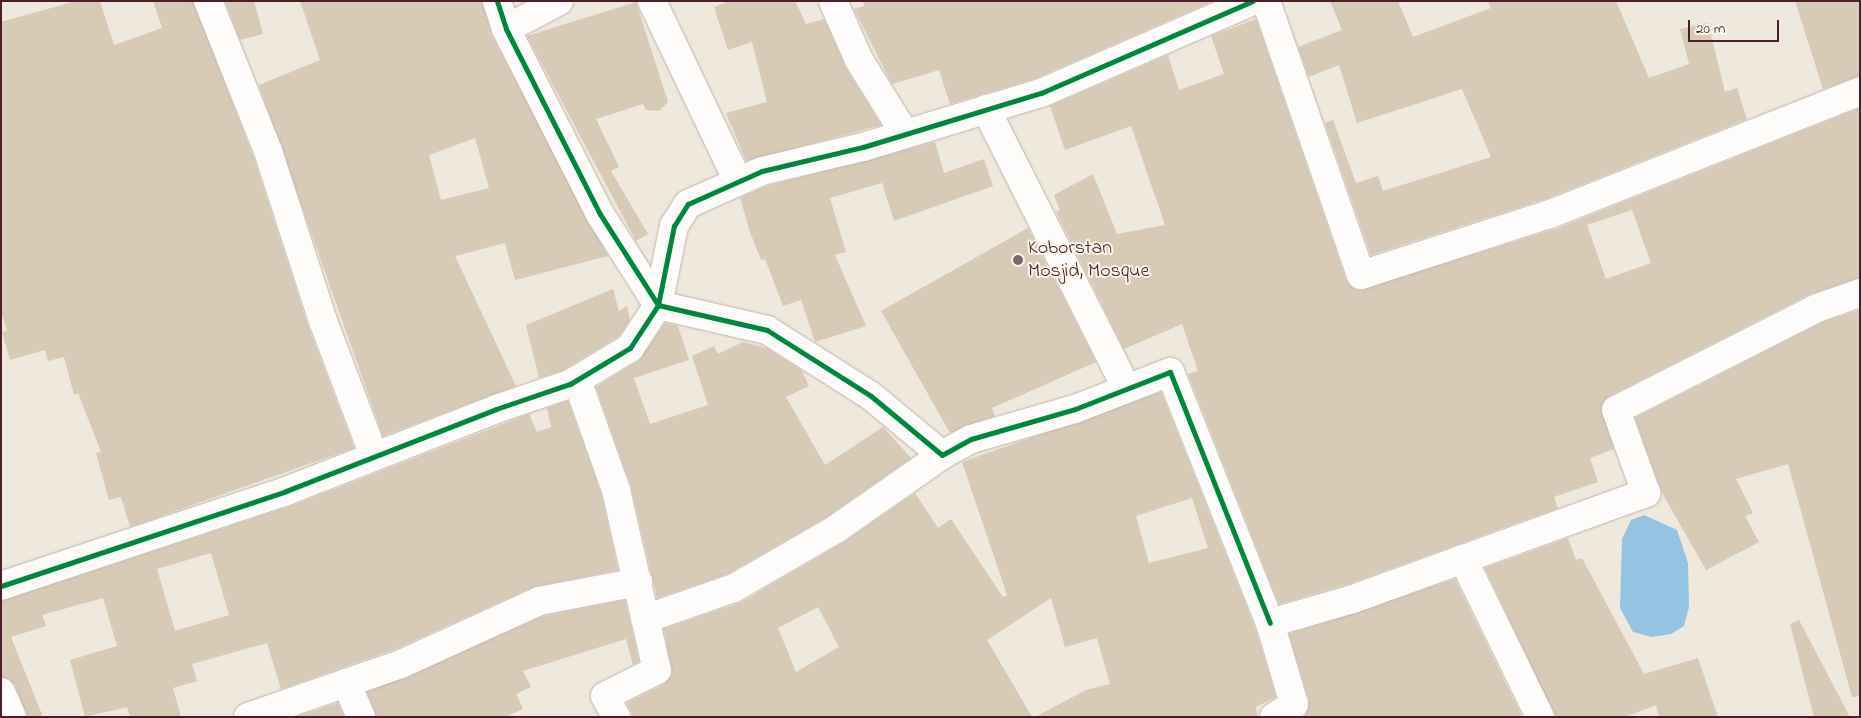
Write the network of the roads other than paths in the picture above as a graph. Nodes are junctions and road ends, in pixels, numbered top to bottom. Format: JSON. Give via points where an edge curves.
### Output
{"nodes":[{"id":1,"x":208,"y":1,"type":"edge"},
{"id":2,"x":497,"y":1,"type":"edge"},
{"id":3,"x":559,"y":1,"type":"edge"},
{"id":4,"x":652,"y":1,"type":"edge"},
{"id":5,"x":833,"y":1,"type":"edge"},
{"id":6,"x":1253,"y":1,"type":"edge"},
{"id":7,"x":1266,"y":1,"type":"edge"},
{"id":8,"x":506,"y":29,"type":"junction"},
{"id":9,"x":1860,"y":91,"type":"edge"},
{"id":10,"x":986,"y":109,"type":"junction"},
{"id":11,"x":905,"y":134,"type":"junction"},
{"id":12,"x":738,"y":182,"type":"junction"},
{"id":13,"x":1860,"y":293,"type":"edge"},
{"id":14,"x":658,"y":305,"type":"junction"},
{"id":15,"x":577,"y":380,"type":"junction"},
{"id":16,"x":1127,"y":389,"type":"junction"},
{"id":17,"x":942,"y":454,"type":"junction"},
{"id":18,"x":374,"y":456,"type":"junction"},
{"id":19,"x":1463,"y":558,"type":"junction"},
{"id":20,"x":638,"y":582,"type":"junction"},
{"id":21,"x":1,"y":586,"type":"edge"},
{"id":22,"x":645,"y":619,"type":"junction"},
{"id":23,"x":1270,"y":623,"type":"junction"},
{"id":24,"x":346,"y":683,"type":"junction"},
{"id":25,"x":1,"y":692,"type":"edge"},
{"id":26,"x":12,"y":717,"type":"edge"},
{"id":27,"x":248,"y":717,"type":"edge"},
{"id":28,"x":361,"y":717,"type":"edge"},
{"id":29,"x":616,"y":717,"type":"edge"},
{"id":30,"x":1274,"y":717,"type":"edge"},
{"id":31,"x":1540,"y":717,"type":"edge"}],
"edges":[{"from":1,"to":18,"type":"street","via":[[268,151],[323,321]]},
{"from":2,"to":8,"type":"street"},
{"from":3,"to":8,"type":"street"},
{"from":4,"to":12,"type":"street"},
{"from":5,"to":11,"type":"street","via":[[859,60]]},
{"from":6,"to":10,"type":"street","via":[[1040,93]]},
{"from":7,"to":9,"type":"street","via":[[1361,275],[1550,214]]},
{"from":8,"to":14,"type":"street","via":[[600,214]]},
{"from":10,"to":11,"type":"street"},
{"from":10,"to":16,"type":"street"},
{"from":11,"to":12,"type":"street","via":[[762,171]]},
{"from":12,"to":14,"type":"street","via":[[688,204],[674,226]]},
{"from":13,"to":19,"type":"street","via":[[1817,308],[1616,410],[1646,493]]},
{"from":14,"to":15,"type":"street","via":[[630,348]]},
{"from":14,"to":17,"type":"street","via":[[767,330],[871,396]]},
{"from":15,"to":18,"type":"street"},
{"from":15,"to":20,"type":"street","via":[[616,490]]},
{"from":16,"to":17,"type":"street","via":[[971,439]]},
{"from":16,"to":23,"type":"street","via":[[1170,372]]},
{"from":17,"to":22,"type":"street","via":[[836,530],[734,588]]},
{"from":18,"to":21,"type":"street","via":[[286,491]]},
{"from":19,"to":23,"type":"street"},
{"from":19,"to":31,"type":"street"},
{"from":20,"to":22,"type":"street"},
{"from":20,"to":24,"type":"street","via":[[539,600],[401,664]]},
{"from":22,"to":29,"type":"street","via":[[657,670],[605,696]]},
{"from":23,"to":30,"type":"street","via":[[1294,704]]},
{"from":24,"to":27,"type":"street"},
{"from":24,"to":28,"type":"street"},
{"from":25,"to":26,"type":"street"}]}
